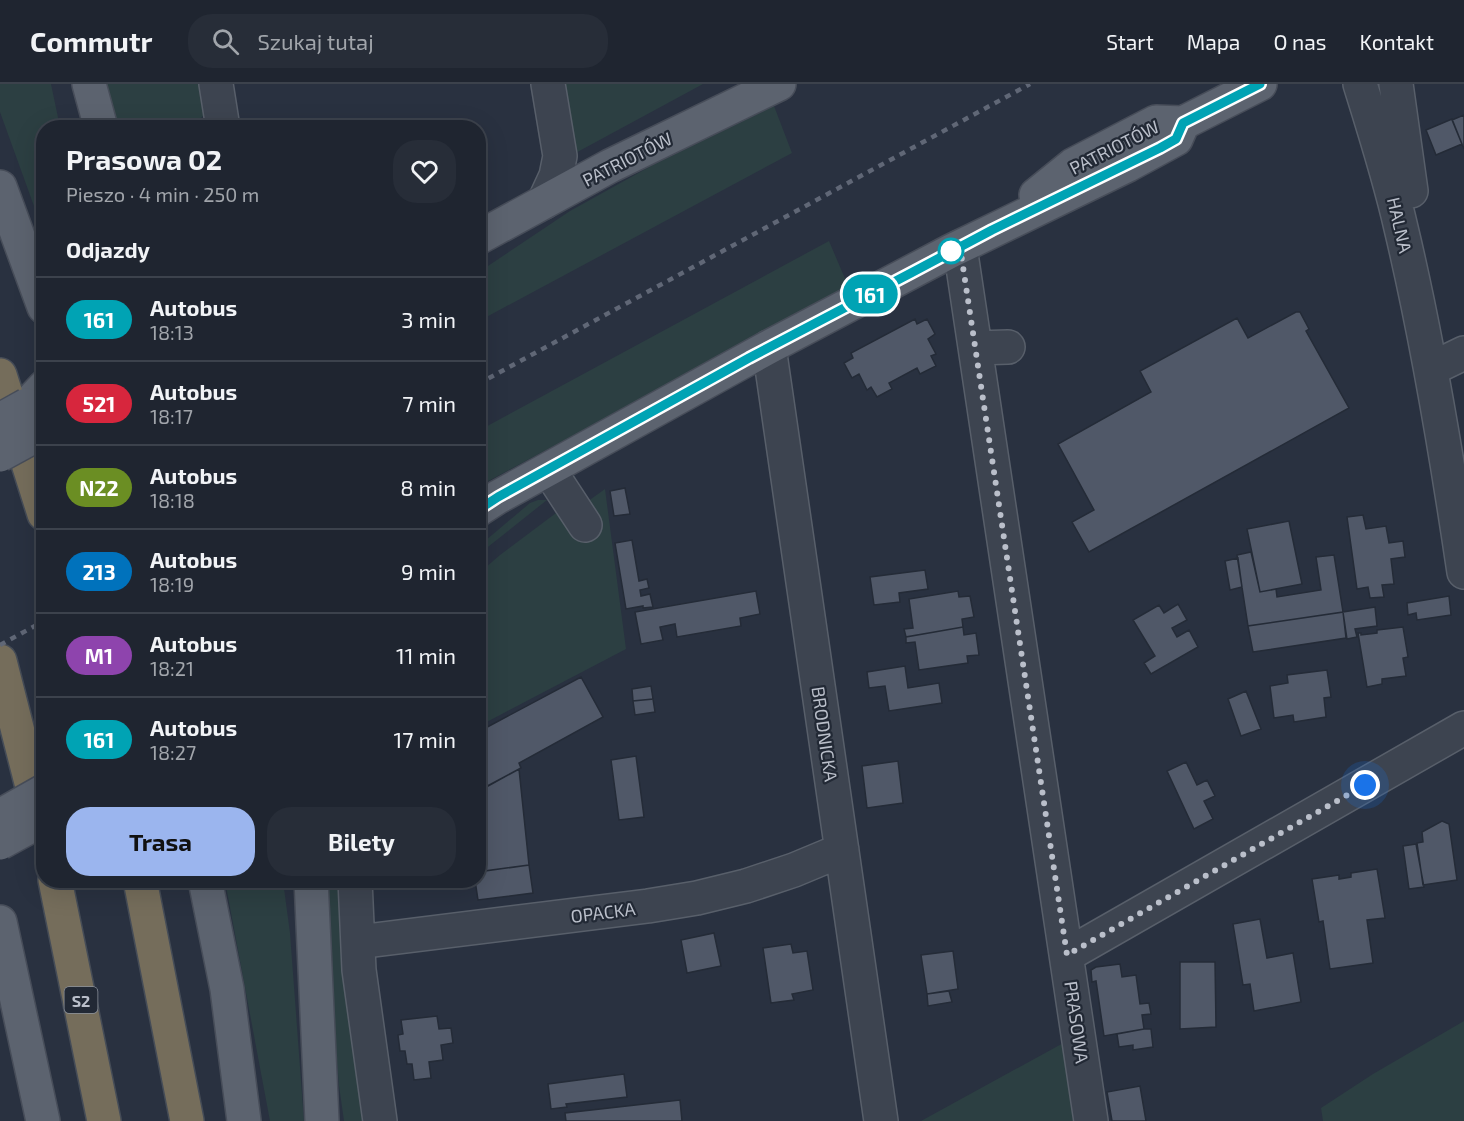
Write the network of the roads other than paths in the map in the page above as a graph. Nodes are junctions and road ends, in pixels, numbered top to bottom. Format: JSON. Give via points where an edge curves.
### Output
{"nodes":[{"id":1,"x":72,"y":84,"type":"edge"},
{"id":2,"x":89,"y":84,"type":"edge"},
{"id":3,"x":216,"y":84,"type":"edge"},
{"id":4,"x":548,"y":84,"type":"edge"},
{"id":5,"x":779,"y":84,"type":"edge"},
{"id":6,"x":1260,"y":84,"type":"edge"},
{"id":7,"x":1360,"y":84,"type":"edge"},
{"id":8,"x":1395,"y":84,"type":"edge"},
{"id":9,"x":78,"y":120,"type":"edge"},
{"id":10,"x":99,"y":120,"type":"edge"},
{"id":11,"x":222,"y":120,"type":"edge"},
{"id":12,"x":560,"y":156,"type":"junction"},
{"id":13,"x":610,"y":166,"type":"junction"},
{"id":14,"x":0,"y":187,"type":"edge"},
{"id":15,"x":544,"y":202,"type":"junction"},
{"id":16,"x":486,"y":234,"type":"edge"},
{"id":17,"x":960,"y":247,"type":"junction"},
{"id":18,"x":36,"y":285,"type":"edge"},
{"id":19,"x":769,"y":347,"type":"junction"},
{"id":20,"x":1008,"y":347,"type":"dead end"},
{"id":21,"x":975,"y":348,"type":"junction"},
{"id":22,"x":1464,"y":353,"type":"edge"},
{"id":23,"x":1431,"y":369,"type":"junction"},
{"id":24,"x":0,"y":375,"type":"edge"},
{"id":25,"x":32,"y":409,"type":"edge"},
{"id":26,"x":36,"y":453,"type":"edge"},
{"id":27,"x":0,"y":455,"type":"edge"},
{"id":28,"x":549,"y":470,"type":"junction"},
{"id":29,"x":0,"y":472,"type":"edge"},
{"id":30,"x":36,"y":489,"type":"edge"},
{"id":31,"x":486,"y":505,"type":"edge"},
{"id":32,"x":585,"y":525,"type":"dead end"},
{"id":33,"x":1464,"y":572,"type":"edge"},
{"id":34,"x":0,"y":661,"type":"edge"},
{"id":35,"x":1464,"y":728,"type":"edge"},
{"id":36,"x":36,"y":796,"type":"edge"},
{"id":37,"x":36,"y":803,"type":"edge"},
{"id":38,"x":0,"y":816,"type":"edge"},
{"id":39,"x":36,"y":823,"type":"edge"},
{"id":40,"x":0,"y":843,"type":"edge"},
{"id":41,"x":842,"y":849,"type":"junction"},
{"id":42,"x":57,"y":888,"type":"edge"},
{"id":43,"x":142,"y":888,"type":"edge"},
{"id":44,"x":207,"y":888,"type":"edge"},
{"id":45,"x":294,"y":888,"type":"edge"},
{"id":46,"x":311,"y":888,"type":"edge"},
{"id":47,"x":355,"y":888,"type":"edge"},
{"id":48,"x":0,"y":922,"type":"edge"},
{"id":49,"x":358,"y":942,"type":"junction"},
{"id":50,"x":1067,"y":955,"type":"junction"},
{"id":51,"x":318,"y":1064,"type":"junction"},
{"id":52,"x":43,"y":1121,"type":"edge"},
{"id":53,"x":104,"y":1121,"type":"edge"},
{"id":54,"x":187,"y":1121,"type":"edge"},
{"id":55,"x":244,"y":1121,"type":"edge"},
{"id":56,"x":322,"y":1121,"type":"edge"},
{"id":57,"x":380,"y":1121,"type":"edge"},
{"id":58,"x":881,"y":1121,"type":"edge"},
{"id":59,"x":1090,"y":1121,"type":"edge"}],
"edges":[{"from":1,"to":9,"type":"main road"},
{"from":2,"to":10,"type":"main road"},
{"from":3,"to":11,"type":"street"},
{"from":4,"to":12,"type":"street"},
{"from":5,"to":13,"type":"main road","name":"PATRIOTÓW"},
{"from":6,"to":17,"type":"main road","name":"PATRIOTÓW","via":[[1183,123],[1156,122],[1073,165],[992,230]]},
{"from":7,"to":23,"type":"street","name":"HALNA","via":[[1402,230]]},
{"from":8,"to":23,"type":"street","name":"HALNA"},
{"from":12,"to":13,"type":"street","via":[[588,166]]},
{"from":12,"to":15,"type":"street"},
{"from":13,"to":15,"type":"main road","name":"PATRIOTÓW"},
{"from":14,"to":18,"type":"main road"},
{"from":15,"to":16,"type":"main road","name":"PATRIOTÓW"},
{"from":17,"to":19,"type":"main road","name":"PATRIOTÓW"},
{"from":17,"to":21,"type":"street","name":"PRASOWA"},
{"from":19,"to":28,"type":"main road","name":"PATRIOTÓW"},
{"from":19,"to":41,"type":"street","name":"BRODNICKA"},
{"from":20,"to":21,"type":"street"},
{"from":21,"to":50,"type":"street","name":"PRASOWA"},
{"from":22,"to":23,"type":"street"},
{"from":23,"to":33,"type":"street","name":"HALNA"},
{"from":24,"to":30,"type":"highway"},
{"from":25,"to":27,"type":"main road","bridge":true},
{"from":26,"to":29,"type":"main road"},
{"from":28,"to":31,"type":"main road","name":"PATRIOTÓW"},
{"from":28,"to":32,"type":"street"},
{"from":34,"to":37,"type":"highway"},
{"from":35,"to":50,"type":"street"},
{"from":36,"to":38,"type":"main road","bridge":true},
{"from":39,"to":40,"type":"main road","bridge":true},
{"from":41,"to":49,"type":"street","name":"OPACKA","via":[[794,870],[697,898]]},
{"from":41,"to":58,"type":"street","name":"BRODNICKA"},
{"from":42,"to":53,"type":"highway","number":"S2"},
{"from":43,"to":54,"type":"highway"},
{"from":44,"to":55,"type":"main road","via":[[226,989]]},
{"from":45,"to":51,"type":"main road"},
{"from":46,"to":51,"type":"main road"},
{"from":47,"to":49,"type":"street"},
{"from":48,"to":52,"type":"main road"},
{"from":49,"to":57,"type":"street"},
{"from":50,"to":59,"type":"street","name":"PRASOWA"},
{"from":51,"to":56,"type":"main road"}]}
